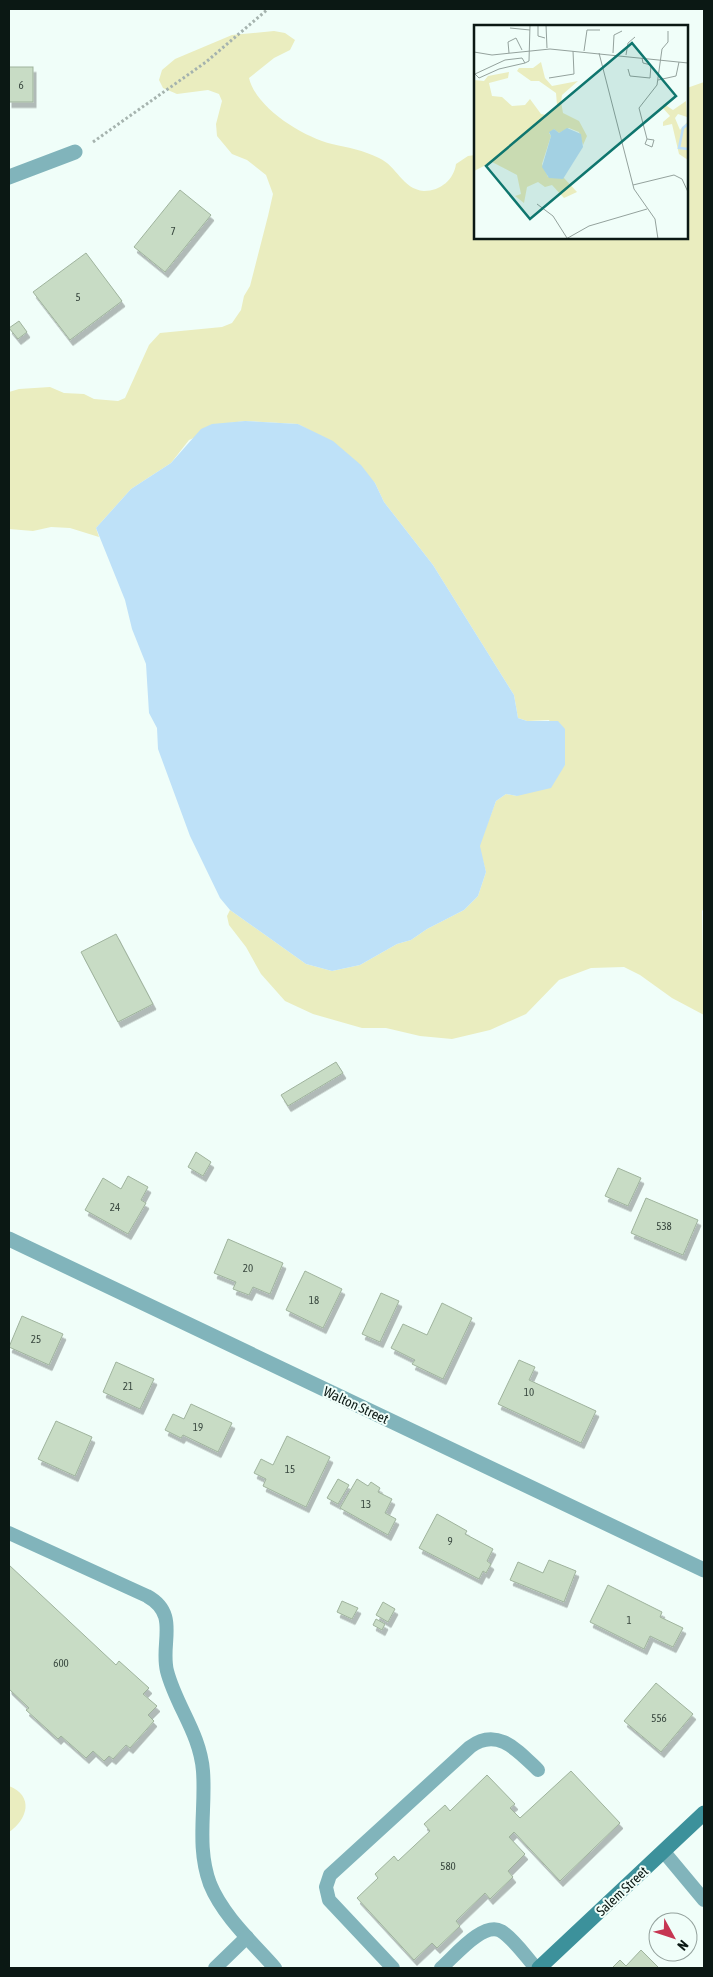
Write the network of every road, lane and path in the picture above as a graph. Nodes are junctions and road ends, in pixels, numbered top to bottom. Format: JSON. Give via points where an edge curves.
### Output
{"nodes":[{"id":1,"x":268,"y":9,"type":"edge"},
{"id":2,"x":75,"y":152,"type":"joint"},
{"id":3,"x":9,"y":177,"type":"edge"},
{"id":4,"x":9,"y":1239,"type":"edge"},
{"id":5,"x":9,"y":1532,"type":"edge"},
{"id":6,"x":704,"y":1570,"type":"edge"},
{"id":7,"x":538,"y":1770,"type":"dead end"},
{"id":8,"x":704,"y":1813,"type":"edge"},
{"id":9,"x":664,"y":1852,"type":"junction"},
{"id":10,"x":704,"y":1900,"type":"edge"},
{"id":11,"x":247,"y":1937,"type":"junction"},
{"id":12,"x":215,"y":1968,"type":"edge"},
{"id":13,"x":275,"y":1968,"type":"edge"},
{"id":14,"x":393,"y":1968,"type":"edge"},
{"id":15,"x":441,"y":1968,"type":"edge"},
{"id":16,"x":538,"y":1968,"type":"edge"}],
"edges":[{"from":1,"to":2,"type":"path","via":[[206,62],[105,135]]},
{"from":2,"to":3,"type":"street"},
{"from":4,"to":6,"type":"street","name":"Walton Street"},
{"from":5,"to":11,"type":"lane","via":[[153,1599],[163,1611],[168,1625],[166,1669],[196,1736],[203,1770],[201,1830],[206,1870],[216,1897]]},
{"from":7,"to":14,"type":"lane","via":[[507,1742],[494,1738],[481,1740],[330,1875],[326,1887],[329,1900]]},
{"from":8,"to":9,"type":"main road","name":"Salem Street"},
{"from":9,"to":10,"type":"lane"},
{"from":9,"to":16,"type":"main road","name":"Salem Street"},
{"from":11,"to":12,"type":"lane"},
{"from":11,"to":13,"type":"lane"},
{"from":15,"to":16,"type":"lane","via":[[482,1931],[492,1928],[504,1934]]}]}
